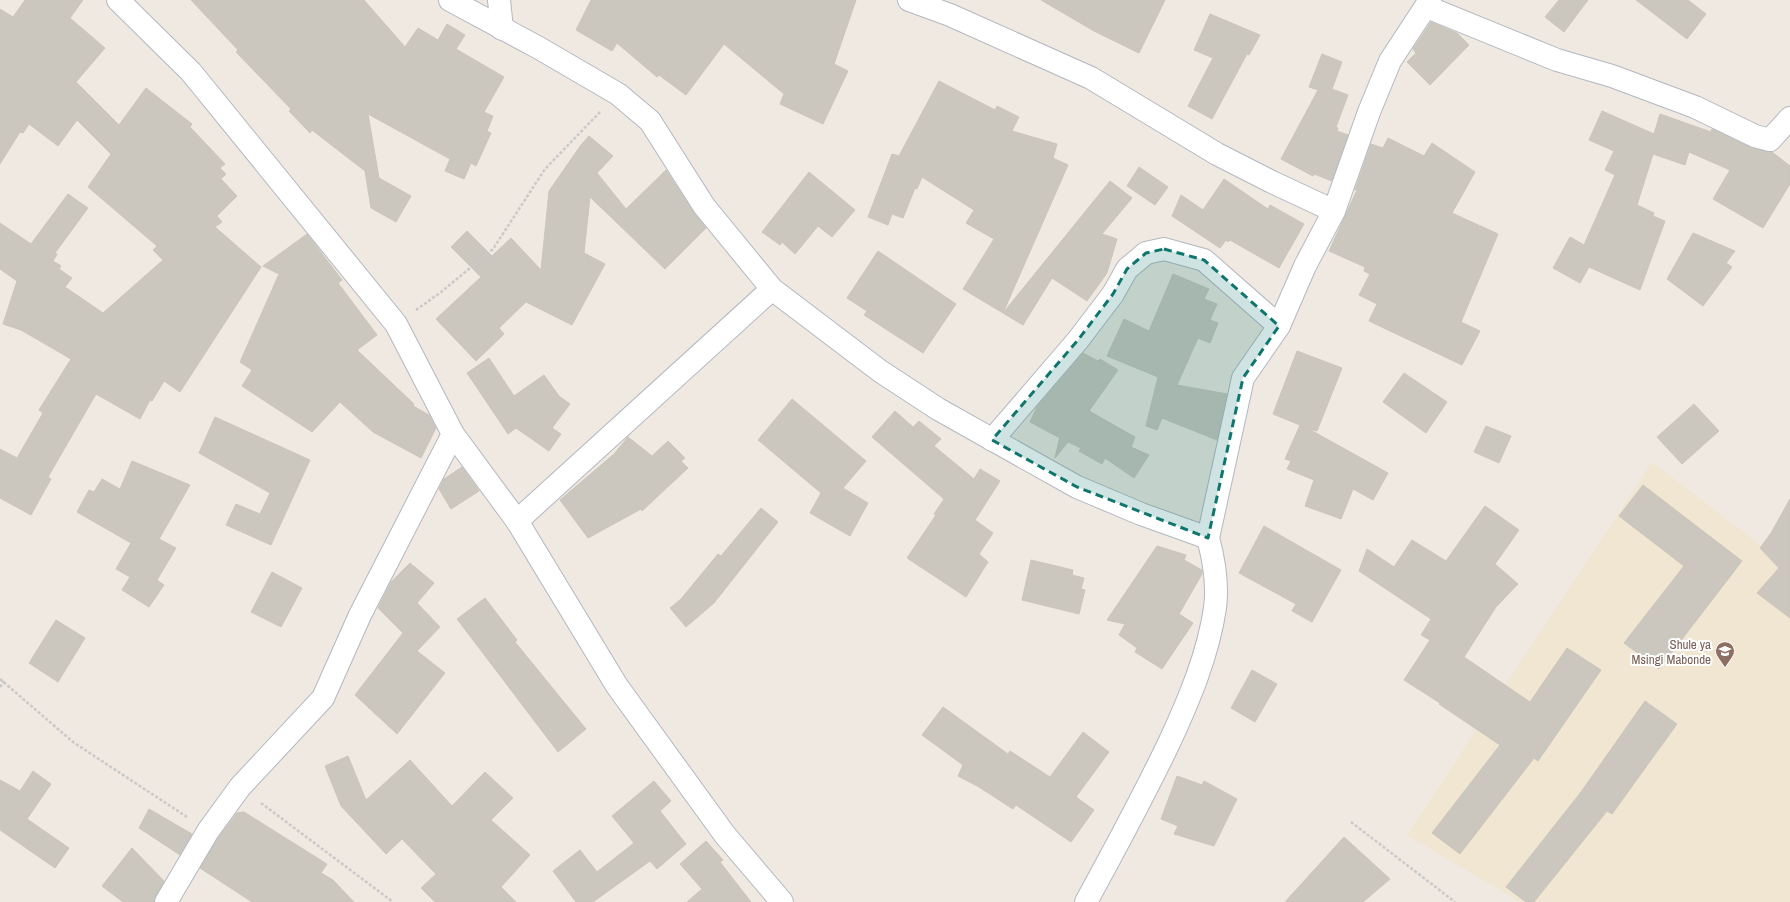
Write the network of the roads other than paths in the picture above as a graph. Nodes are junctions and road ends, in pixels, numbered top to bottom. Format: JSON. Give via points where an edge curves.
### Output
{"nodes":[{"id":1,"x":118,"y":0,"type":"edge"},
{"id":2,"x":450,"y":0,"type":"edge"},
{"id":3,"x":499,"y":0,"type":"edge"},
{"id":4,"x":909,"y":0,"type":"edge"},
{"id":5,"x":1428,"y":3,"type":"edge"},
{"id":6,"x":502,"y":29,"type":"junction"},
{"id":7,"x":1790,"y":118,"type":"edge"},
{"id":8,"x":1334,"y":211,"type":"junction"},
{"id":9,"x":772,"y":289,"type":"junction"},
{"id":10,"x":1280,"y":326,"type":"junction"},
{"id":11,"x":453,"y":434,"type":"junction"},
{"id":12,"x":992,"y":440,"type":"junction"},
{"id":13,"x":518,"y":521,"type":"junction"},
{"id":14,"x":1208,"y":538,"type":"junction"},
{"id":15,"x":166,"y":902,"type":"edge"},
{"id":16,"x":782,"y":902,"type":"edge"},
{"id":17,"x":1086,"y":902,"type":"edge"}],
"edges":[{"from":1,"to":11,"type":"street","via":[[191,72],[396,324]]},
{"from":2,"to":6,"type":"street"},
{"from":3,"to":6,"type":"street"},
{"from":4,"to":8,"type":"street","via":[[950,15],[1091,78],[1217,154]]},
{"from":5,"to":7,"type":"street","via":[[1557,60],[1612,76],[1695,107],[1755,136],[1770,140]]},
{"from":5,"to":8,"type":"street","via":[[1390,62],[1369,112]]},
{"from":6,"to":9,"type":"street","via":[[618,94],[650,121],[704,206]]},
{"from":8,"to":10,"type":"street","via":[[1305,266]]},
{"from":9,"to":12,"type":"street","via":[[880,371]]},
{"from":9,"to":13,"type":"street"},
{"from":10,"to":12,"type":"street","via":[[1204,260],[1164,249],[1146,253],[1127,269],[1113,294],[1078,340]]},
{"from":10,"to":14,"type":"street","via":[[1243,378]]},
{"from":11,"to":13,"type":"street"},
{"from":11,"to":15,"type":"street","via":[[360,615],[323,698],[240,787],[208,831]]},
{"from":12,"to":14,"type":"street","via":[[1078,487],[1141,514]]},
{"from":13,"to":16,"type":"street","via":[[617,686],[725,835]]},
{"from":14,"to":17,"type":"street","via":[[1214,564],[1215,606],[1209,637],[1190,696],[1147,790]]}]}
